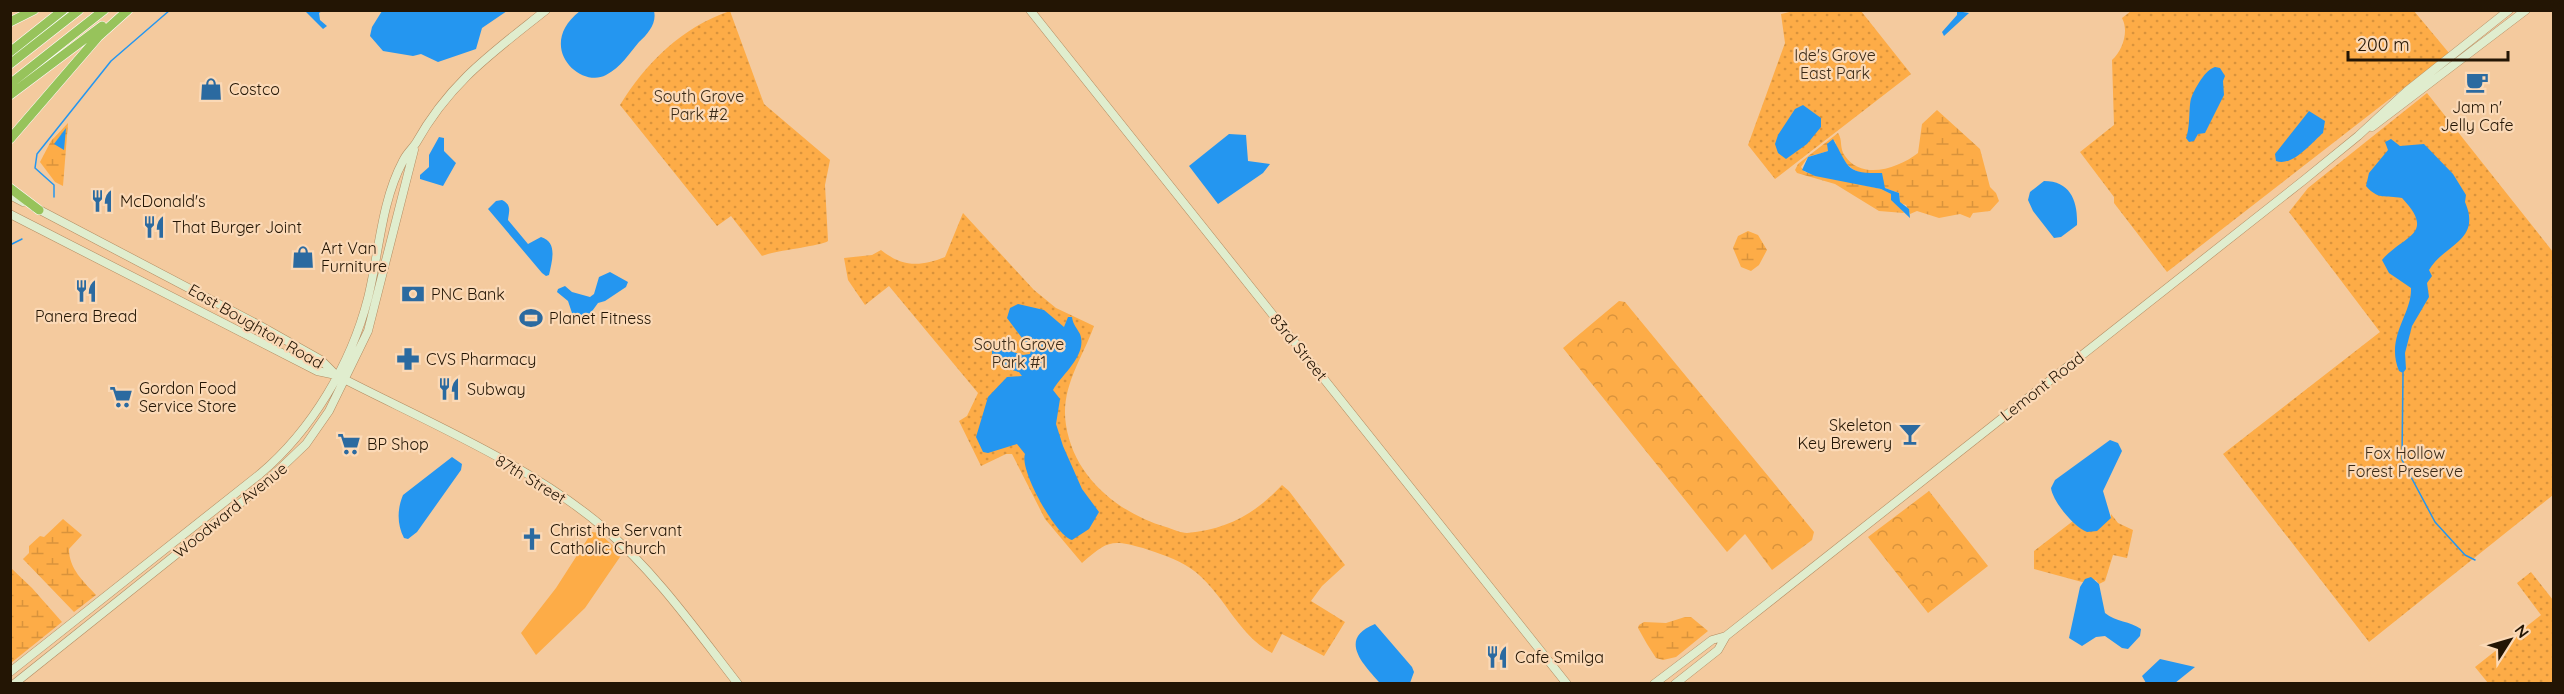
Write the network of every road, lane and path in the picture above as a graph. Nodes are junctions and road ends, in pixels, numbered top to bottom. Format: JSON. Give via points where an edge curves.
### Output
{"nodes":[{"id":1,"x":34,"y":10,"type":"edge"},
{"id":2,"x":63,"y":10,"type":"edge"},
{"id":3,"x":79,"y":10,"type":"edge"},
{"id":4,"x":104,"y":10,"type":"edge"},
{"id":5,"x":123,"y":10,"type":"edge"},
{"id":6,"x":128,"y":10,"type":"edge"},
{"id":7,"x":546,"y":10,"type":"edge"},
{"id":8,"x":1030,"y":10,"type":"edge"},
{"id":9,"x":2509,"y":10,"type":"edge"},
{"id":10,"x":2526,"y":10,"type":"edge"},
{"id":11,"x":10,"y":22,"type":"edge"},
{"id":12,"x":10,"y":52,"type":"edge"},
{"id":13,"x":10,"y":64,"type":"edge"},
{"id":14,"x":10,"y":84,"type":"edge"},
{"id":15,"x":10,"y":95,"type":"edge"},
{"id":16,"x":2358,"y":136,"type":"junction"},
{"id":17,"x":10,"y":139,"type":"edge"},
{"id":18,"x":415,"y":145,"type":"junction"},
{"id":19,"x":10,"y":188,"type":"edge"},
{"id":20,"x":10,"y":195,"type":"edge"},
{"id":21,"x":39,"y":210,"type":"junction"},
{"id":22,"x":10,"y":214,"type":"edge"},
{"id":23,"x":336,"y":375,"type":"junction"},
{"id":24,"x":346,"y":380,"type":"junction"},
{"id":25,"x":1726,"y":636,"type":"junction"},
{"id":26,"x":10,"y":672,"type":"edge"},
{"id":27,"x":14,"y":684,"type":"edge"},
{"id":28,"x":738,"y":684,"type":"edge"},
{"id":29,"x":1567,"y":684,"type":"edge"},
{"id":30,"x":1654,"y":684,"type":"edge"},
{"id":31,"x":1675,"y":684,"type":"edge"}],
"edges":[{"from":1,"to":11,"type":"highway"},
{"from":2,"to":12,"type":"highway"},
{"from":3,"to":13,"type":"highway"},
{"from":4,"to":14,"type":"highway"},
{"from":5,"to":15,"type":"highway"},
{"from":6,"to":17,"type":"highway","via":[[98,37]]},
{"from":7,"to":18,"type":"main road","name":"Woodward Avenue","via":[[461,80],[436,109]]},
{"from":8,"to":29,"type":"main road","name":"83rd Street"},
{"from":9,"to":16,"type":"main road","name":"Lemont Road","via":[[2407,91]]},
{"from":10,"to":16,"type":"main road","name":"Lemont Road"},
{"from":16,"to":25,"type":"main road","name":"Lemont Road"},
{"from":18,"to":23,"type":"main road","name":"Woodward Avenue","via":[[397,176],[368,298]]},
{"from":18,"to":24,"type":"main road","name":"Woodward Avenue","via":[[376,306]]},
{"from":19,"to":21,"type":"highway"},
{"from":20,"to":21,"type":"main road","name":"East Boughton Road"},
{"from":21,"to":23,"type":"main road","name":"East Boughton Road","via":[[321,360]]},
{"from":22,"to":23,"type":"main road","name":"East Boughton Road","via":[[317,370]]},
{"from":23,"to":24,"type":"main road","name":"87th Street"},
{"from":23,"to":26,"type":"main road","name":"Woodward Avenue","via":[[315,414],[275,462]]},
{"from":24,"to":27,"type":"main road","name":"Woodward Avenue","via":[[317,429],[278,473]]},
{"from":24,"to":28,"type":"main road","name":"87th Street","via":[[518,469],[592,519],[651,575]]},
{"from":25,"to":30,"type":"main road","name":"Lemont Road","via":[[1712,640]]},
{"from":25,"to":31,"type":"main road","name":"Lemont Road","via":[[1718,650]]}]}
